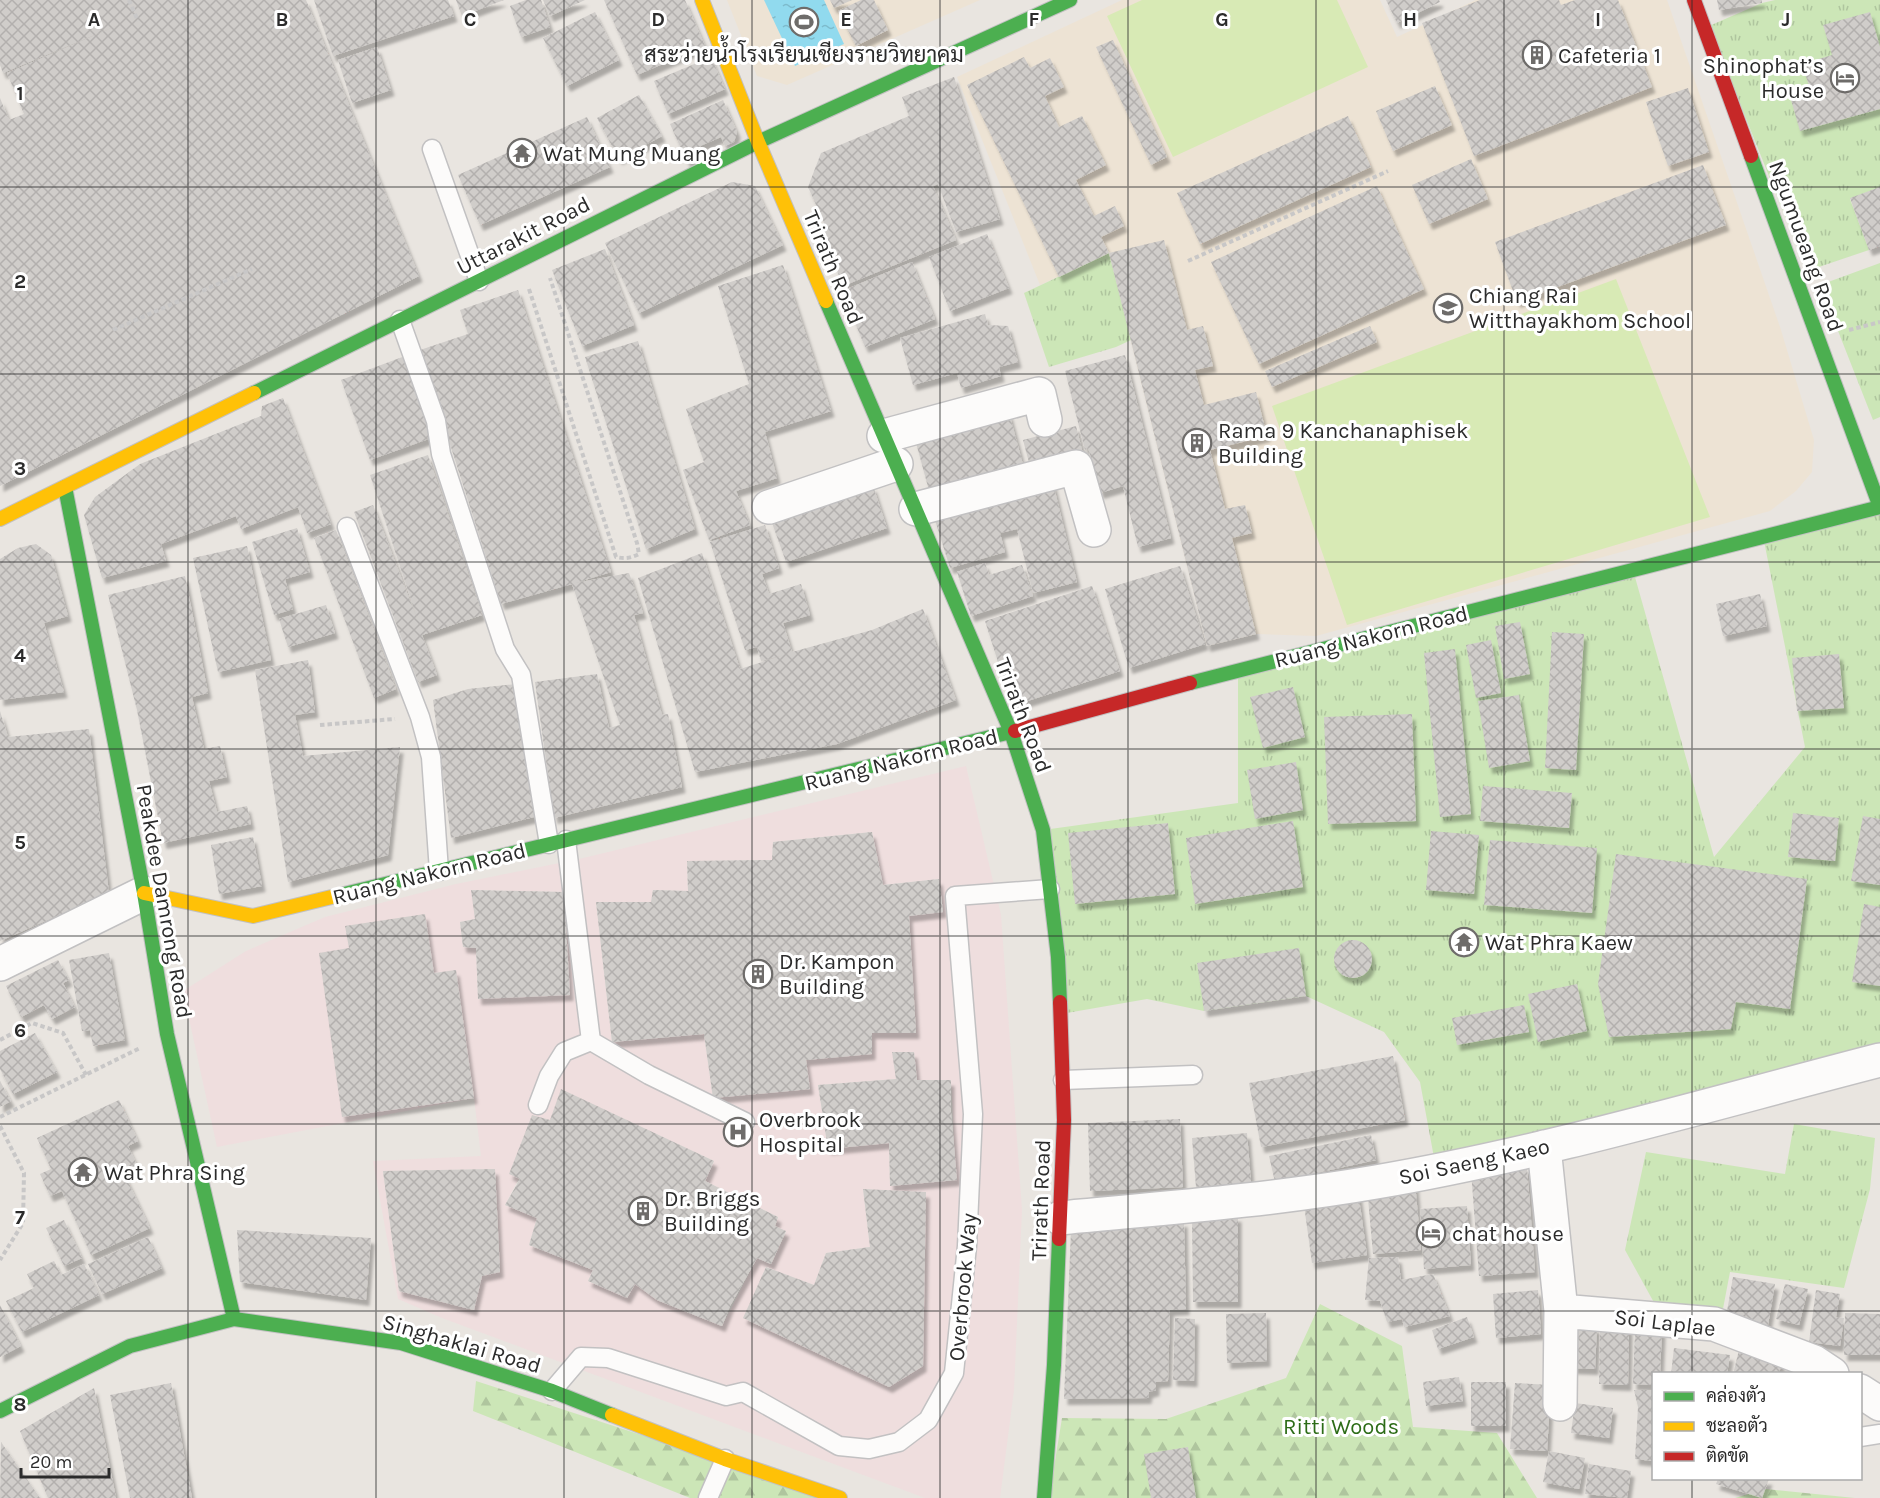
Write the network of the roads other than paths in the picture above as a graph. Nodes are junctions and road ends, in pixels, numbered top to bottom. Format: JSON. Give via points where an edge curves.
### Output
{"nodes":[{"id":1,"x":702,"y":0,"type":"edge"},
{"id":2,"x":1070,"y":0,"type":"edge"},
{"id":3,"x":1694,"y":0,"type":"edge"},
{"id":4,"x":758,"y":142,"type":"junction"},
{"id":5,"x":432,"y":149,"type":"dead end"},
{"id":6,"x":479,"y":281,"type":"junction"},
{"id":7,"x":400,"y":320,"type":"junction"},
{"id":8,"x":1045,"y":420,"type":"dead end"},
{"id":9,"x":890,"y":450,"type":"junction"},
{"id":10,"x":65,"y":487,"type":"junction"},
{"id":11,"x":768,"y":507,"type":"dead end"},
{"id":12,"x":1880,"y":507,"type":"edge"},
{"id":13,"x":916,"y":509,"type":"junction"},
{"id":14,"x":0,"y":519,"type":"edge"},
{"id":15,"x":347,"y":527,"type":"dead end"},
{"id":16,"x":1094,"y":530,"type":"dead end"},
{"id":17,"x":1011,"y":732,"type":"junction"},
{"id":18,"x":558,"y":842,"type":"junction"},
{"id":19,"x":439,"y":871,"type":"junction"},
{"id":20,"x":1050,"y":889,"type":"junction"},
{"id":21,"x":144,"y":893,"type":"junction"},
{"id":22,"x":0,"y":964,"type":"edge"},
{"id":23,"x":591,"y":1041,"type":"junction"},
{"id":24,"x":1880,"y":1060,"type":"edge"},
{"id":25,"x":1193,"y":1075,"type":"dead end"},
{"id":26,"x":1063,"y":1080,"type":"junction"},
{"id":27,"x":538,"y":1105,"type":"dead end"},
{"id":28,"x":745,"y":1122,"type":"dead end"},
{"id":29,"x":1544,"y":1147,"type":"junction"},
{"id":30,"x":1060,"y":1218,"type":"junction"},
{"id":31,"x":1560,"y":1311,"type":"junction"},
{"id":32,"x":234,"y":1319,"type":"junction"},
{"id":33,"x":1829,"y":1372,"type":"edge"},
{"id":34,"x":552,"y":1391,"type":"junction"},
{"id":35,"x":1862,"y":1393,"type":"edge"},
{"id":36,"x":1560,"y":1404,"type":"dead end"},
{"id":37,"x":1880,"y":1404,"type":"edge"},
{"id":38,"x":0,"y":1411,"type":"edge"},
{"id":39,"x":1880,"y":1434,"type":"edge"},
{"id":40,"x":1862,"y":1437,"type":"edge"},
{"id":41,"x":724,"y":1459,"type":"junction"},
{"id":42,"x":708,"y":1498,"type":"edge"},
{"id":43,"x":840,"y":1498,"type":"edge"},
{"id":44,"x":1044,"y":1498,"type":"edge"}],
"edges":[{"from":1,"to":4,"type":"street","name":"Trirath Road"},
{"from":2,"to":4,"type":"street","name":"Uttarakit Road"},
{"from":3,"to":12,"type":"street","name":"Ngumueang Road"},
{"from":4,"to":6,"type":"street","name":"Uttarakit Road"},
{"from":4,"to":9,"type":"street","name":"Trirath Road"},
{"from":5,"to":6,"type":"lane"},
{"from":6,"to":7,"type":"street","name":"Uttarakit Road"},
{"from":7,"to":10,"type":"street","name":"Uttarakit Road"},
{"from":7,"to":18,"type":"lane","via":[[436,421],[441,454],[505,649],[520,675]]},
{"from":8,"to":9,"type":"street","via":[[1039,394]]},
{"from":9,"to":11,"type":"street"},
{"from":9,"to":13,"type":"street","name":"Trirath Road"},
{"from":10,"to":14,"type":"street","name":"Uttarakit Road"},
{"from":10,"to":21,"type":"street","name":"Peakdee Damrong Road"},
{"from":12,"to":17,"type":"street","name":"Ruang Nakorn Road","via":[[1238,670]]},
{"from":13,"to":16,"type":"street","via":[[1076,468]]},
{"from":13,"to":17,"type":"street","name":"Trirath Road"},
{"from":15,"to":19,"type":"lane","via":[[420,717],[431,756]]},
{"from":17,"to":18,"type":"street","name":"Ruang Nakorn Road"},
{"from":17,"to":20,"type":"street","name":"Trirath Road","via":[[1043,830]]},
{"from":18,"to":19,"type":"street","name":"Ruang Nakorn Road"},
{"from":18,"to":23,"type":"lane"},
{"from":19,"to":21,"type":"street","name":"Ruang Nakorn Road","via":[[253,916]]},
{"from":20,"to":26,"type":"street","name":"Trirath Road","via":[[1058,957]]},
{"from":20,"to":34,"type":"lane","name":"Overbrook Way","via":[[955,896],[973,1114],[967,1246],[954,1372],[928,1419],[898,1442],[869,1449],[839,1446],[743,1392],[726,1396],[608,1358],[581,1356]]},
{"from":21,"to":22,"type":"street"},
{"from":21,"to":32,"type":"street","name":"Peakdee Damrong Road","via":[[167,1034]]},
{"from":23,"to":27,"type":"lane","via":[[564,1052]]},
{"from":23,"to":28,"type":"lane"},
{"from":24,"to":29,"type":"street","name":"Soi Saeng Kaeo"},
{"from":25,"to":26,"type":"lane"},
{"from":26,"to":30,"type":"street","name":"Trirath Road"},
{"from":29,"to":30,"type":"street","name":"Soi Saeng Kaeo","via":[[1377,1182],[1241,1202]]},
{"from":29,"to":31,"type":"street"},
{"from":30,"to":44,"type":"street","name":"Trirath Road"},
{"from":31,"to":33,"type":"street","name":"Soi Laplae","via":[[1714,1324],[1814,1362]]},
{"from":31,"to":36,"type":"street"},
{"from":32,"to":34,"type":"street","name":"Singhaklai Road","via":[[401,1343]]},
{"from":32,"to":38,"type":"street","name":"Singhaklai Road","via":[[130,1346]]},
{"from":34,"to":41,"type":"street","name":"Singhaklai Road"},
{"from":35,"to":37,"type":"street"},
{"from":39,"to":40,"type":"lane"},
{"from":41,"to":42,"type":"lane"},
{"from":41,"to":43,"type":"street","name":"Singhaklai Road"}]}
